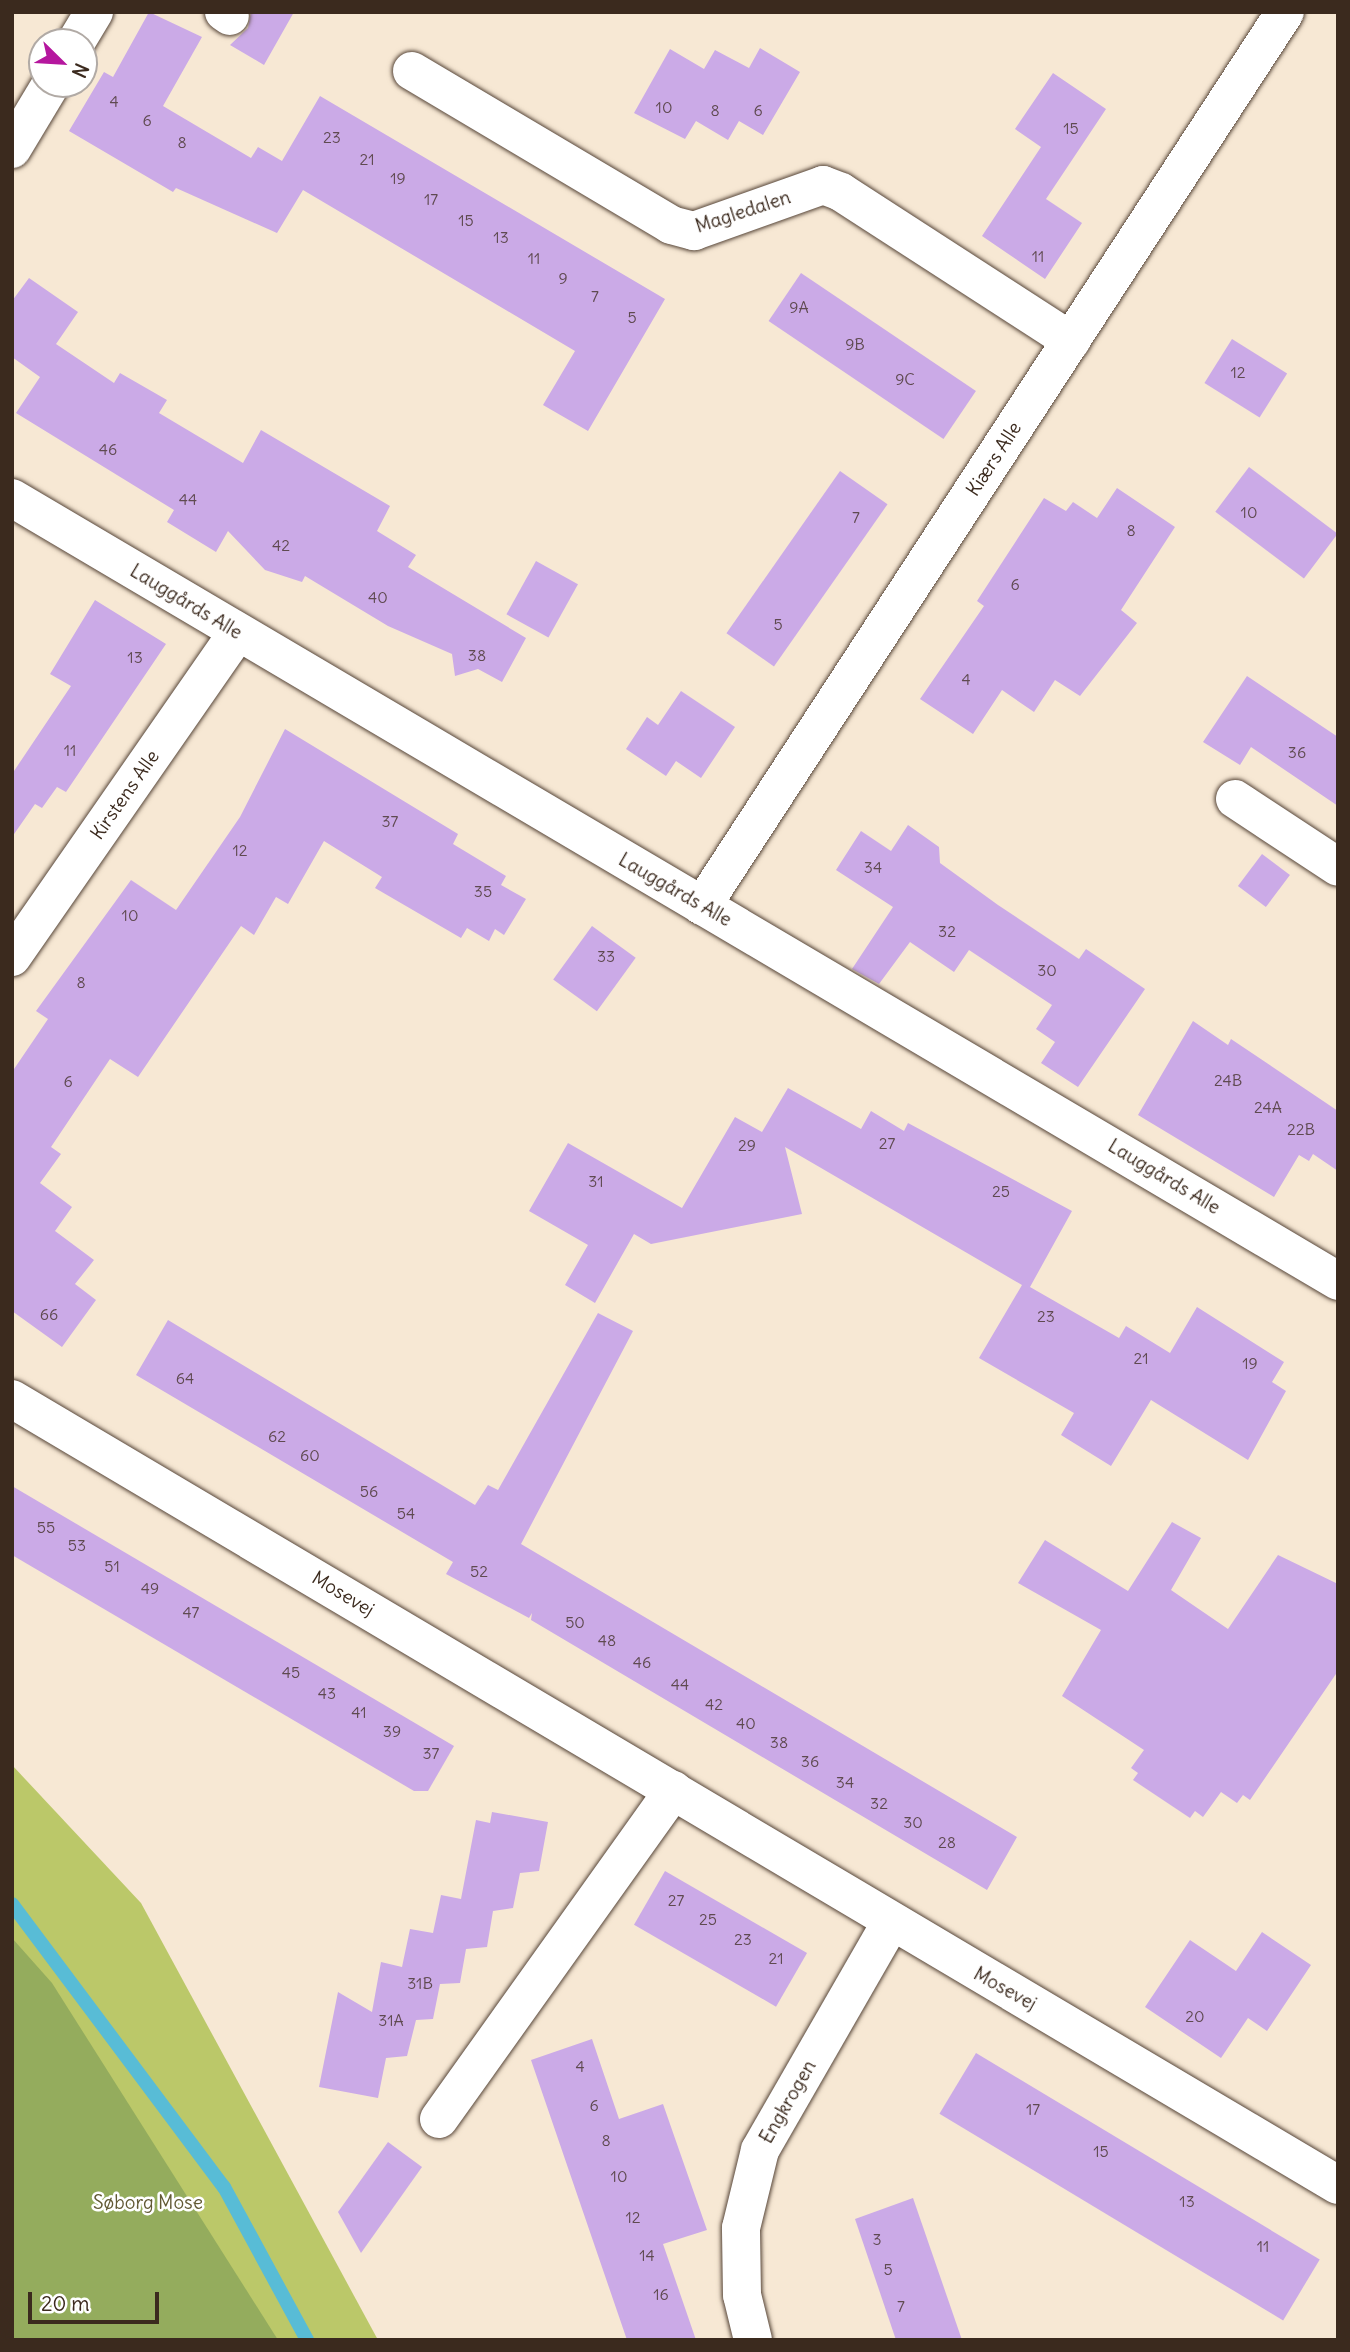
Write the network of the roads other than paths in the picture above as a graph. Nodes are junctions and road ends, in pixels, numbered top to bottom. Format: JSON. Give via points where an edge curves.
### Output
{"nodes":[{"id":1,"x":94,"y":12,"type":"edge"},
{"id":2,"x":1285,"y":12,"type":"edge"},
{"id":3,"x":84,"y":28,"type":"edge"},
{"id":4,"x":412,"y":71,"type":"dead end"},
{"id":5,"x":43,"y":98,"type":"edge"},
{"id":6,"x":12,"y":149,"type":"edge"},
{"id":7,"x":1071,"y":341,"type":"junction"},
{"id":8,"x":12,"y":498,"type":"edge"},
{"id":9,"x":237,"y":633,"type":"junction"},
{"id":10,"x":1235,"y":799,"type":"dead end"},
{"id":11,"x":1338,"y":867,"type":"edge"},
{"id":12,"x":702,"y":906,"type":"junction"},
{"id":13,"x":12,"y":957,"type":"edge"},
{"id":14,"x":1338,"y":1281,"type":"edge"},
{"id":15,"x":12,"y":1399,"type":"edge"},
{"id":16,"x":674,"y":1790,"type":"junction"},
{"id":17,"x":891,"y":1922,"type":"junction"},
{"id":18,"x":439,"y":2119,"type":"dead end"},
{"id":19,"x":1338,"y":2185,"type":"edge"},
{"id":20,"x":753,"y":2340,"type":"edge"}],
"edges":[{"from":1,"to":3,"type":"street"},
{"from":2,"to":7,"type":"street","name":"Kiærs Alle"},
{"from":4,"to":7,"type":"street","name":"Magledalen","via":[[671,225],[694,231],[823,185],[841,192]]},
{"from":5,"to":6,"type":"street"},
{"from":7,"to":12,"type":"street","name":"Kiærs Alle"},
{"from":8,"to":9,"type":"street","name":"Lauggårds Alle"},
{"from":9,"to":12,"type":"street","name":"Lauggårds Alle"},
{"from":9,"to":13,"type":"street","name":"Kirstens Alle"},
{"from":10,"to":11,"type":"street"},
{"from":12,"to":14,"type":"street","name":"Lauggårds Alle"},
{"from":15,"to":16,"type":"street","name":"Mosevej"},
{"from":16,"to":17,"type":"street","name":"Mosevej"},
{"from":16,"to":18,"type":"street"},
{"from":17,"to":19,"type":"street","name":"Mosevej"},
{"from":17,"to":20,"type":"street","name":"Engkrogen","via":[[760,2150],[741,2228],[742,2295]]}]}
